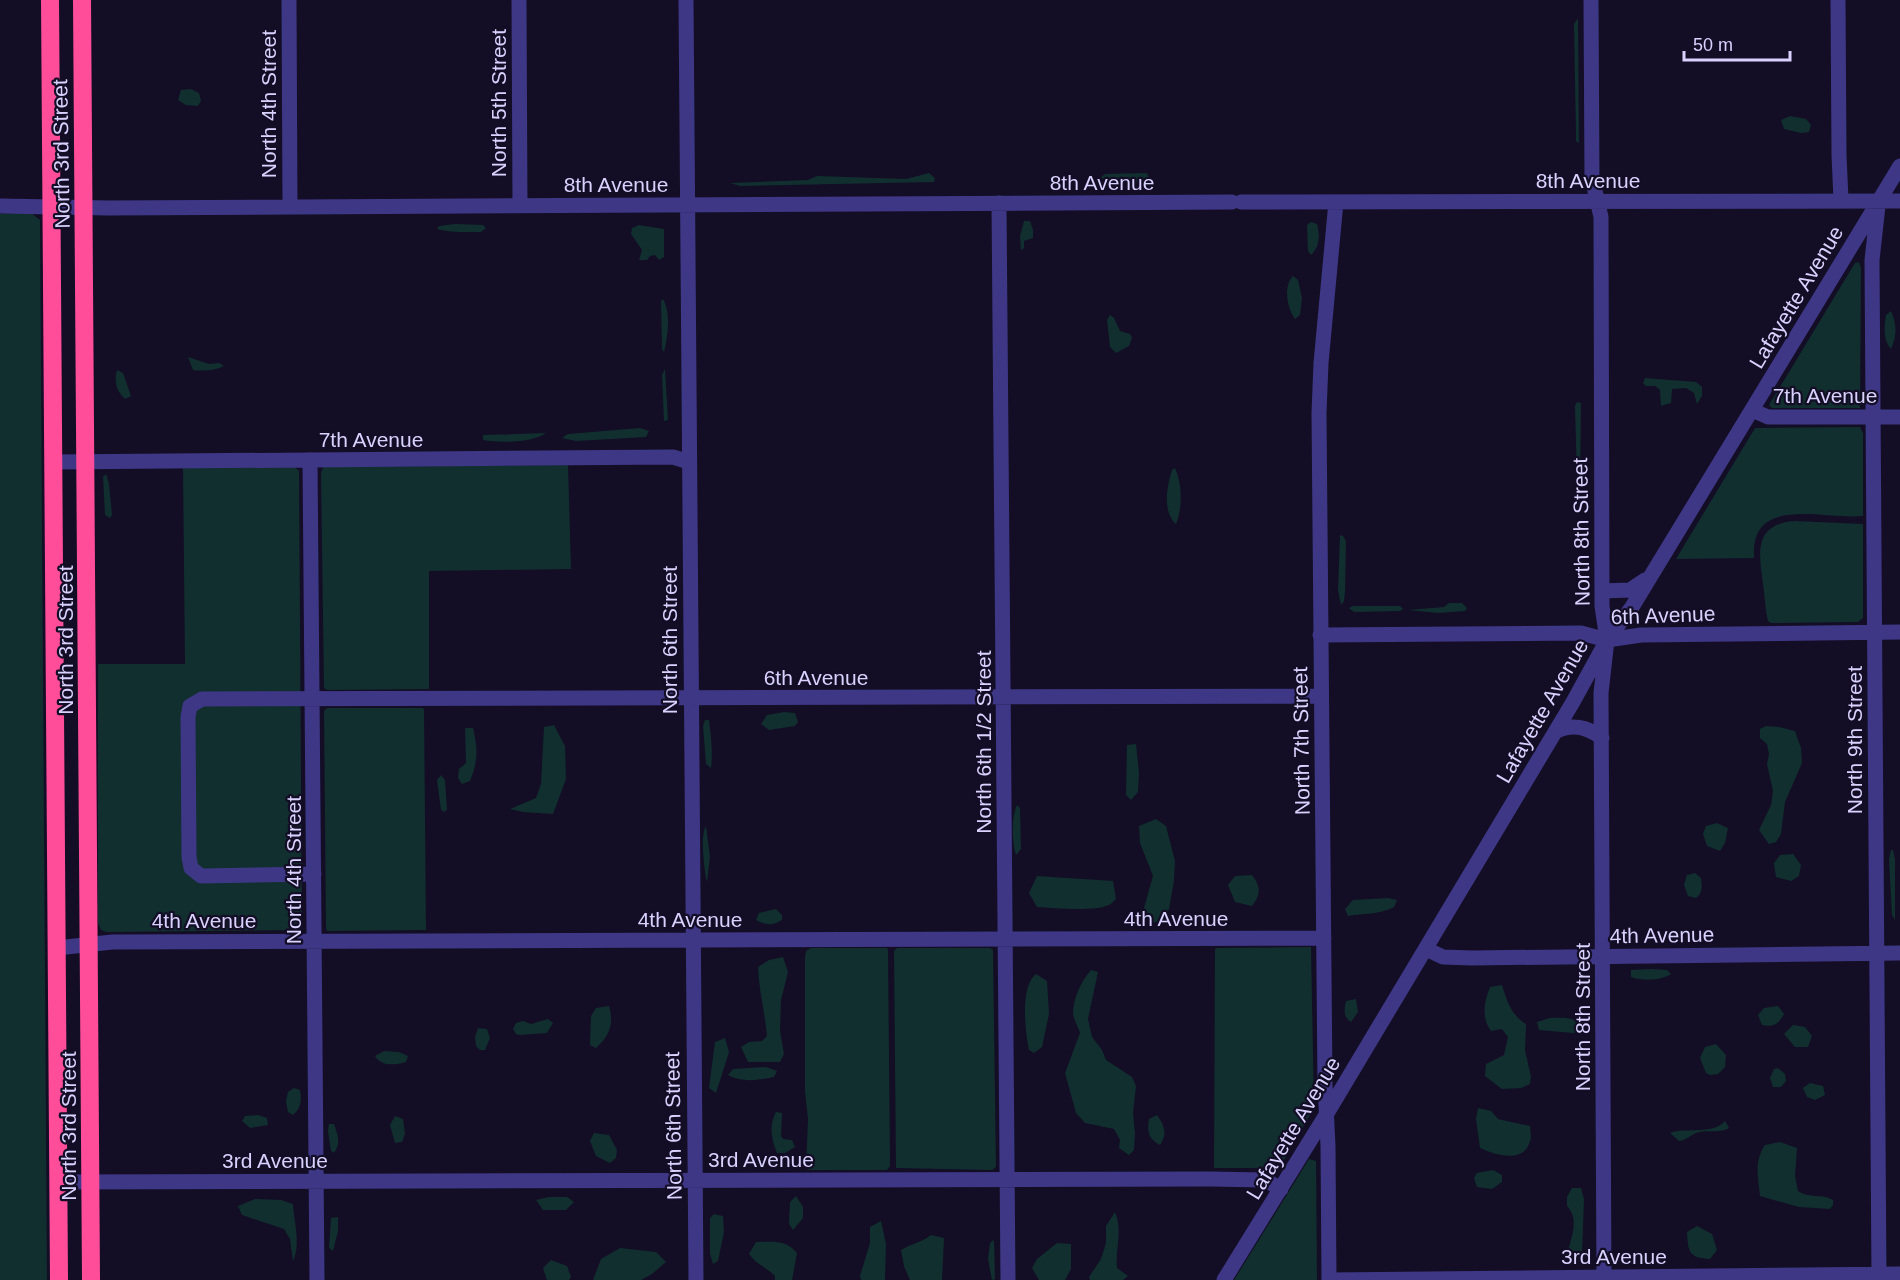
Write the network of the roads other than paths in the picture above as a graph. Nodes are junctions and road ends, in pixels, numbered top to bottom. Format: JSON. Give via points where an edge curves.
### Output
{"nodes":[{"id":1,"x":50,"y":0,"type":"edge"},
{"id":2,"x":82,"y":0,"type":"edge"},
{"id":3,"x":289,"y":0,"type":"edge"},
{"id":4,"x":519,"y":0,"type":"edge"},
{"id":5,"x":686,"y":0,"type":"edge"},
{"id":6,"x":1591,"y":0,"type":"edge"},
{"id":7,"x":1838,"y":0,"type":"edge"},
{"id":8,"x":1900,"y":166,"type":"edge"},
{"id":9,"x":1841,"y":200,"type":"junction"},
{"id":10,"x":1597,"y":201,"type":"junction"},
{"id":11,"x":1879,"y":201,"type":"junction"},
{"id":12,"x":1900,"y":201,"type":"edge"},
{"id":13,"x":1336,"y":202,"type":"junction"},
{"id":14,"x":999,"y":203,"type":"junction"},
{"id":15,"x":520,"y":205,"type":"junction"},
{"id":16,"x":687,"y":205,"type":"junction"},
{"id":17,"x":0,"y":206,"type":"edge"},
{"id":18,"x":51,"y":206,"type":"junction"},
{"id":19,"x":290,"y":207,"type":"junction"},
{"id":20,"x":84,"y":208,"type":"junction"},
{"id":21,"x":1752,"y":410,"type":"junction"},
{"id":22,"x":1873,"y":417,"type":"junction"},
{"id":23,"x":1900,"y":417,"type":"edge"},
{"id":24,"x":310,"y":460,"type":"junction"},
{"id":25,"x":53,"y":462,"type":"junction"},
{"id":26,"x":86,"y":462,"type":"junction"},
{"id":27,"x":689,"y":462,"type":"junction"},
{"id":28,"x":1652,"y":574,"type":"junction"},
{"id":29,"x":1602,"y":591,"type":"junction"},
{"id":30,"x":1874,"y":632,"type":"junction"},
{"id":31,"x":1900,"y":632,"type":"edge"},
{"id":32,"x":1320,"y":635,"type":"junction"},
{"id":33,"x":1607,"y":640,"type":"junction"},
{"id":34,"x":1321,"y":696,"type":"junction"},
{"id":35,"x":1004,"y":697,"type":"junction"},
{"id":36,"x":312,"y":699,"type":"junction"},
{"id":37,"x":691,"y":699,"type":"junction"},
{"id":38,"x":1555,"y":732,"type":"junction"},
{"id":39,"x":1602,"y":738,"type":"junction"},
{"id":40,"x":314,"y":874,"type":"junction"},
{"id":41,"x":1324,"y":938,"type":"junction"},
{"id":42,"x":1005,"y":939,"type":"junction"},
{"id":43,"x":693,"y":940,"type":"junction"},
{"id":44,"x":314,"y":941,"type":"junction"},
{"id":45,"x":89,"y":944,"type":"junction"},
{"id":46,"x":57,"y":948,"type":"junction"},
{"id":47,"x":1426,"y":949,"type":"junction"},
{"id":48,"x":1877,"y":953,"type":"junction"},
{"id":49,"x":1900,"y":953,"type":"edge"},
{"id":50,"x":1603,"y":956,"type":"junction"},
{"id":51,"x":1326,"y":1115,"type":"junction"},
{"id":52,"x":695,"y":1180,"type":"junction"},
{"id":53,"x":1006,"y":1180,"type":"junction"},
{"id":54,"x":316,"y":1181,"type":"junction"},
{"id":55,"x":58,"y":1182,"type":"junction"},
{"id":56,"x":91,"y":1182,"type":"junction"},
{"id":57,"x":1281,"y":1189,"type":"junction"},
{"id":58,"x":1900,"y":1275,"type":"edge"},
{"id":59,"x":1879,"y":1277,"type":"edge"},
{"id":60,"x":1604,"y":1279,"type":"edge"},
{"id":61,"x":59,"y":1280,"type":"edge"},
{"id":62,"x":91,"y":1280,"type":"edge"},
{"id":63,"x":317,"y":1280,"type":"edge"},
{"id":64,"x":696,"y":1280,"type":"edge"},
{"id":65,"x":1008,"y":1280,"type":"edge"},
{"id":66,"x":1224,"y":1280,"type":"edge"},
{"id":67,"x":1329,"y":1280,"type":"edge"}],
"edges":[{"from":1,"to":18,"type":"highway","name":"North 3rd Street"},
{"from":2,"to":20,"type":"highway","name":"North 3rd Street"},
{"from":3,"to":19,"type":"street","name":"North 4th Street"},
{"from":4,"to":15,"type":"street","name":"North 5th Street"},
{"from":5,"to":16,"type":"street","name":"North 6th Street"},
{"from":6,"to":10,"type":"street","name":"North 8th Street","via":[[1592,178]]},
{"from":7,"to":9,"type":"street"},
{"from":8,"to":11,"type":"street","name":"Lafayette Avenue"},
{"from":9,"to":10,"type":"street","name":"8th Avenue"},
{"from":9,"to":11,"type":"street","name":"8th Avenue"},
{"from":10,"to":13,"type":"street","name":"8th Avenue"},
{"from":10,"to":29,"type":"street","name":"North 8th Street","via":[[1601,218]]},
{"from":11,"to":12,"type":"street","name":"8th Avenue"},
{"from":11,"to":21,"type":"street","name":"Lafayette Avenue"},
{"from":11,"to":22,"type":"street","name":"North 9th Street","via":[[1872,260]]},
{"from":13,"to":14,"type":"street","name":"8th Avenue"},
{"from":13,"to":32,"type":"street","name":"North 7th Street","via":[[1320,394]]},
{"from":14,"to":16,"type":"street","name":"8th Avenue"},
{"from":14,"to":35,"type":"street","name":"North 6th 1/2 Street"},
{"from":15,"to":16,"type":"street","name":"8th Avenue"},
{"from":15,"to":19,"type":"street","name":"8th Avenue"},
{"from":16,"to":27,"type":"street","name":"North 6th Street"},
{"from":17,"to":18,"type":"street","name":"8th Avenue"},
{"from":18,"to":20,"type":"street","name":"8th Avenue"},
{"from":18,"to":25,"type":"highway","name":"North 3rd Street"},
{"from":19,"to":20,"type":"street","name":"8th Avenue"},
{"from":20,"to":26,"type":"highway","name":"North 3rd Street"},
{"from":21,"to":22,"type":"street","name":"7th Avenue","via":[[1768,417]]},
{"from":21,"to":28,"type":"street","name":"Lafayette Avenue"},
{"from":22,"to":23,"type":"street","name":"7th Avenue"},
{"from":22,"to":30,"type":"street","name":"North 9th Street"},
{"from":24,"to":26,"type":"street","name":"7th Avenue"},
{"from":24,"to":27,"type":"street","name":"7th Avenue","via":[[673,457]]},
{"from":24,"to":36,"type":"street","name":"North 4th Street"},
{"from":25,"to":26,"type":"street","name":"7th Avenue"},
{"from":25,"to":46,"type":"highway","name":"North 3rd Street"},
{"from":26,"to":45,"type":"highway","name":"North 3rd Street"},
{"from":27,"to":37,"type":"street","name":"North 6th Street"},
{"from":28,"to":29,"type":"street","via":[[1630,590]]},
{"from":28,"to":33,"type":"street","name":"Lafayette Avenue"},
{"from":29,"to":33,"type":"street","name":"North 8th Street"},
{"from":30,"to":31,"type":"street","name":"6th Avenue"},
{"from":30,"to":33,"type":"street","name":"6th Avenue","via":[[1641,635]]},
{"from":30,"to":48,"type":"street","name":"North 9th Street"},
{"from":32,"to":33,"type":"street","name":"6th Avenue","via":[[1581,633]]},
{"from":32,"to":34,"type":"street","name":"North 7th Street"},
{"from":33,"to":38,"type":"street","name":"Lafayette Avenue"},
{"from":33,"to":39,"type":"street","name":"North 8th Street"},
{"from":34,"to":35,"type":"street","name":"6th Avenue"},
{"from":34,"to":41,"type":"street","name":"North 7th Street"},
{"from":35,"to":37,"type":"street","name":"6th Avenue"},
{"from":35,"to":42,"type":"street","name":"North 6th 1/2 Street"},
{"from":36,"to":37,"type":"street","name":"6th Avenue"},
{"from":36,"to":40,"type":"street","name":"North 4th Street"},
{"from":36,"to":40,"type":"street","name":"6th Avenue","via":[[202,699],[190,706],[189,834],[191,868],[201,876]]},
{"from":37,"to":43,"type":"street","name":"North 6th Street"},
{"from":38,"to":39,"type":"street","via":[[1568,727],[1590,729]]},
{"from":38,"to":47,"type":"street","name":"Lafayette Avenue"},
{"from":39,"to":50,"type":"street","name":"North 8th Street"},
{"from":40,"to":44,"type":"street","name":"North 4th Street"},
{"from":41,"to":42,"type":"street","name":"4th Avenue"},
{"from":41,"to":51,"type":"street","name":"North 7th Street"},
{"from":42,"to":43,"type":"street","name":"4th Avenue"},
{"from":42,"to":53,"type":"street","name":"North 6th 1/2 Street"},
{"from":43,"to":44,"type":"street","name":"4th Avenue"},
{"from":43,"to":52,"type":"street","name":"North 6th Street"},
{"from":44,"to":45,"type":"street","name":"4th Avenue"},
{"from":44,"to":54,"type":"street","name":"North 4th Street"},
{"from":45,"to":46,"type":"street","name":"4th Avenue"},
{"from":45,"to":56,"type":"highway","name":"North 3rd Street"},
{"from":46,"to":55,"type":"highway","name":"North 3rd Street"},
{"from":47,"to":50,"type":"street","name":"4th Avenue","via":[[1443,957]]},
{"from":47,"to":51,"type":"street","name":"Lafayette Avenue"},
{"from":48,"to":49,"type":"street","name":"4th Avenue"},
{"from":48,"to":50,"type":"street","name":"4th Avenue"},
{"from":48,"to":59,"type":"street","name":"North 9th Street"},
{"from":50,"to":60,"type":"street","name":"North 8th Street"},
{"from":51,"to":57,"type":"street","name":"Lafayette Avenue"},
{"from":51,"to":67,"type":"street","name":"North 7th Street"},
{"from":52,"to":53,"type":"street","name":"3rd Avenue"},
{"from":52,"to":54,"type":"street","name":"3rd Avenue"},
{"from":52,"to":64,"type":"street","name":"North 6th Street"},
{"from":53,"to":57,"type":"street","name":"3rd Avenue","via":[[1265,1180]]},
{"from":53,"to":65,"type":"street","name":"North 6th 1/2 Street"},
{"from":54,"to":56,"type":"street","name":"3rd Avenue"},
{"from":54,"to":63,"type":"street","name":"North 4th Street"},
{"from":55,"to":56,"type":"street","name":"3rd Avenue"},
{"from":55,"to":61,"type":"highway","name":"North 3rd Street"},
{"from":56,"to":62,"type":"highway","name":"North 3rd Street"},
{"from":57,"to":66,"type":"street","name":"Lafayette Avenue"},
{"from":58,"to":59,"type":"street","name":"3rd Avenue"},
{"from":59,"to":60,"type":"street","name":"3rd Avenue"},
{"from":60,"to":67,"type":"street","name":"3rd Avenue"}]}
